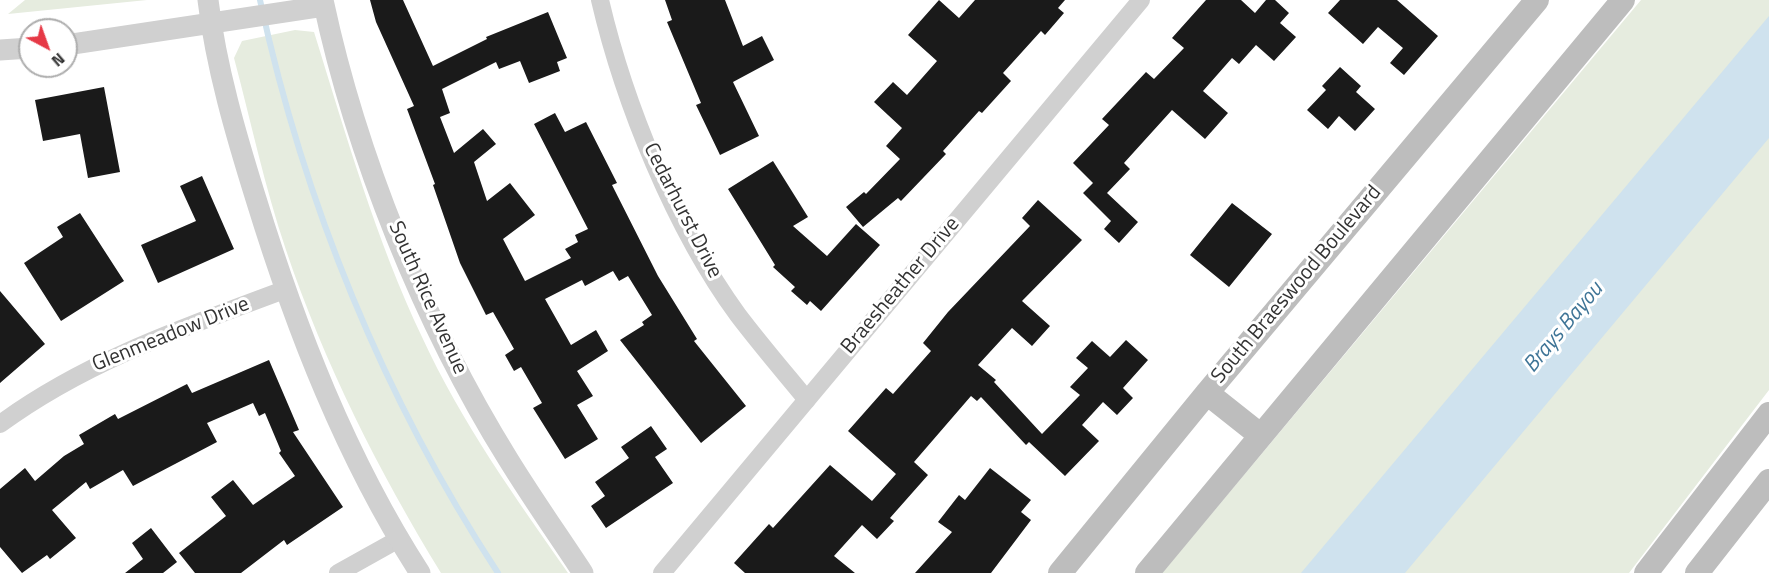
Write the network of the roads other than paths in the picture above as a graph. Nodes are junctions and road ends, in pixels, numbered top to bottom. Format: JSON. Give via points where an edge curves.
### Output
{"nodes":[{"id":1,"x":208,"y":0,"type":"edge"},
{"id":2,"x":600,"y":0,"type":"edge"},
{"id":3,"x":1141,"y":0,"type":"edge"},
{"id":4,"x":1537,"y":0,"type":"edge"},
{"id":5,"x":1623,"y":0,"type":"edge"},
{"id":6,"x":323,"y":3,"type":"edge"},
{"id":7,"x":211,"y":25,"type":"junction"},
{"id":8,"x":78,"y":43,"type":"edge"},
{"id":9,"x":18,"y":49,"type":"edge"},
{"id":10,"x":0,"y":50,"type":"edge"},
{"id":11,"x":284,"y":290,"type":"junction"},
{"id":12,"x":1207,"y":393,"type":"junction"},
{"id":13,"x":807,"y":400,"type":"junction"},
{"id":14,"x":1769,"y":414,"type":"edge"},
{"id":15,"x":0,"y":424,"type":"edge"},
{"id":16,"x":1260,"y":435,"type":"junction"},
{"id":17,"x":1769,"y":481,"type":"edge"},
{"id":18,"x":399,"y":539,"type":"junction"},
{"id":19,"x":338,"y":573,"type":"edge"},
{"id":20,"x":420,"y":573,"type":"edge"},
{"id":21,"x":584,"y":573,"type":"edge"},
{"id":22,"x":662,"y":573,"type":"edge"},
{"id":23,"x":1060,"y":573,"type":"edge"},
{"id":24,"x":1147,"y":573,"type":"edge"},
{"id":25,"x":1646,"y":573,"type":"edge"},
{"id":26,"x":1697,"y":573,"type":"edge"}],
"edges":[{"from":1,"to":7,"type":"street"},
{"from":2,"to":13,"type":"street","name":"Cedarhurst Drive","via":[[627,93],[657,169],[694,244],[737,314]]},
{"from":3,"to":13,"type":"street","name":"Braesheather Drive"},
{"from":4,"to":12,"type":"main road","name":"South Braeswood Boulevard"},
{"from":5,"to":16,"type":"main road"},
{"from":6,"to":7,"type":"street"},
{"from":6,"to":21,"type":"street","name":"South Rice Avenue","via":[[348,99],[421,293],[507,458]]},
{"from":7,"to":8,"type":"street"},
{"from":7,"to":11,"type":"street","via":[[242,153]]},
{"from":9,"to":10,"type":"street"},
{"from":11,"to":15,"type":"street","name":"Glenmeadow Drive","via":[[101,362],[54,387]]},
{"from":11,"to":18,"type":"street","via":[[312,362]]},
{"from":12,"to":16,"type":"main road"},
{"from":12,"to":23,"type":"main road","name":"South Braeswood Boulevard"},
{"from":13,"to":22,"type":"street","name":"Braesheather Drive"},
{"from":14,"to":25,"type":"main road"},
{"from":16,"to":24,"type":"main road"},
{"from":17,"to":26,"type":"main road"},
{"from":18,"to":19,"type":"street"},
{"from":18,"to":20,"type":"street"}]}
